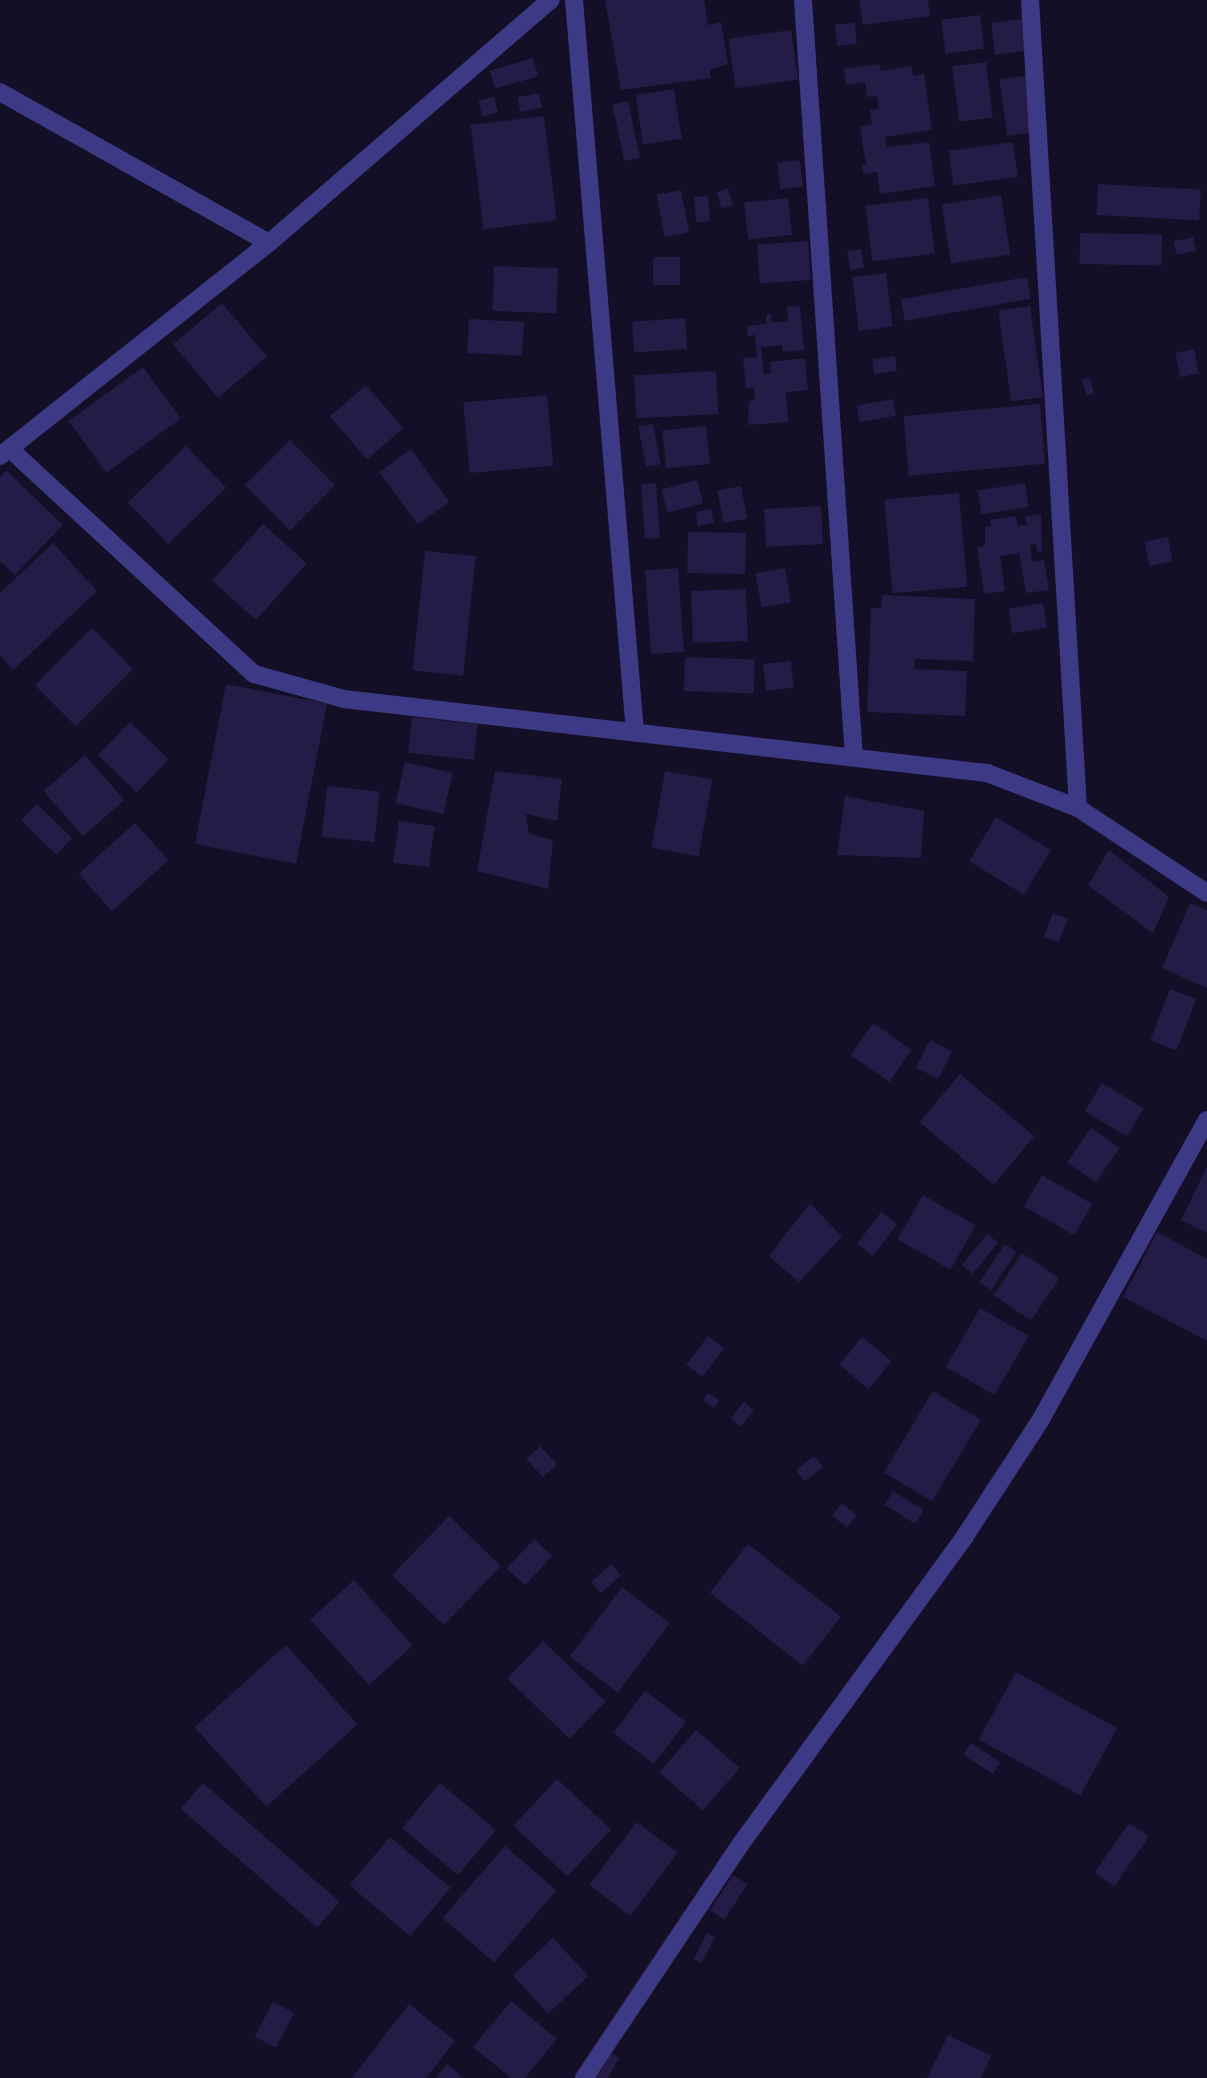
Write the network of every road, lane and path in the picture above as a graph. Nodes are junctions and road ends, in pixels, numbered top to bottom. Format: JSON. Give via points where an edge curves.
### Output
{"nodes":[{"id":1,"x":551,"y":0,"type":"edge"},
{"id":2,"x":573,"y":0,"type":"edge"},
{"id":3,"x":803,"y":0,"type":"edge"},
{"id":4,"x":1030,"y":0,"type":"edge"},
{"id":5,"x":0,"y":92,"type":"edge"},
{"id":6,"x":269,"y":243,"type":"junction"},
{"id":7,"x":5,"y":452,"type":"edge"},
{"id":8,"x":635,"y":732,"type":"junction"},
{"id":9,"x":854,"y":758,"type":"junction"},
{"id":10,"x":1078,"y":808,"type":"junction"},
{"id":11,"x":1207,"y":893,"type":"edge"},
{"id":12,"x":1207,"y":1120,"type":"edge"},
{"id":13,"x":584,"y":2078,"type":"edge"}],
"edges":[{"from":1,"to":6,"type":"street"},
{"from":2,"to":8,"type":"street"},
{"from":3,"to":9,"type":"street"},
{"from":4,"to":10,"type":"street"},
{"from":5,"to":6,"type":"street"},
{"from":6,"to":7,"type":"street"},
{"from":7,"to":8,"type":"street","via":[[254,674],[344,699]]},
{"from":8,"to":9,"type":"street"},
{"from":9,"to":10,"type":"street","via":[[987,773]]},
{"from":10,"to":11,"type":"street"},
{"from":12,"to":13,"type":"street","via":[[1033,1433],[965,1536],[740,1845]]}]}
